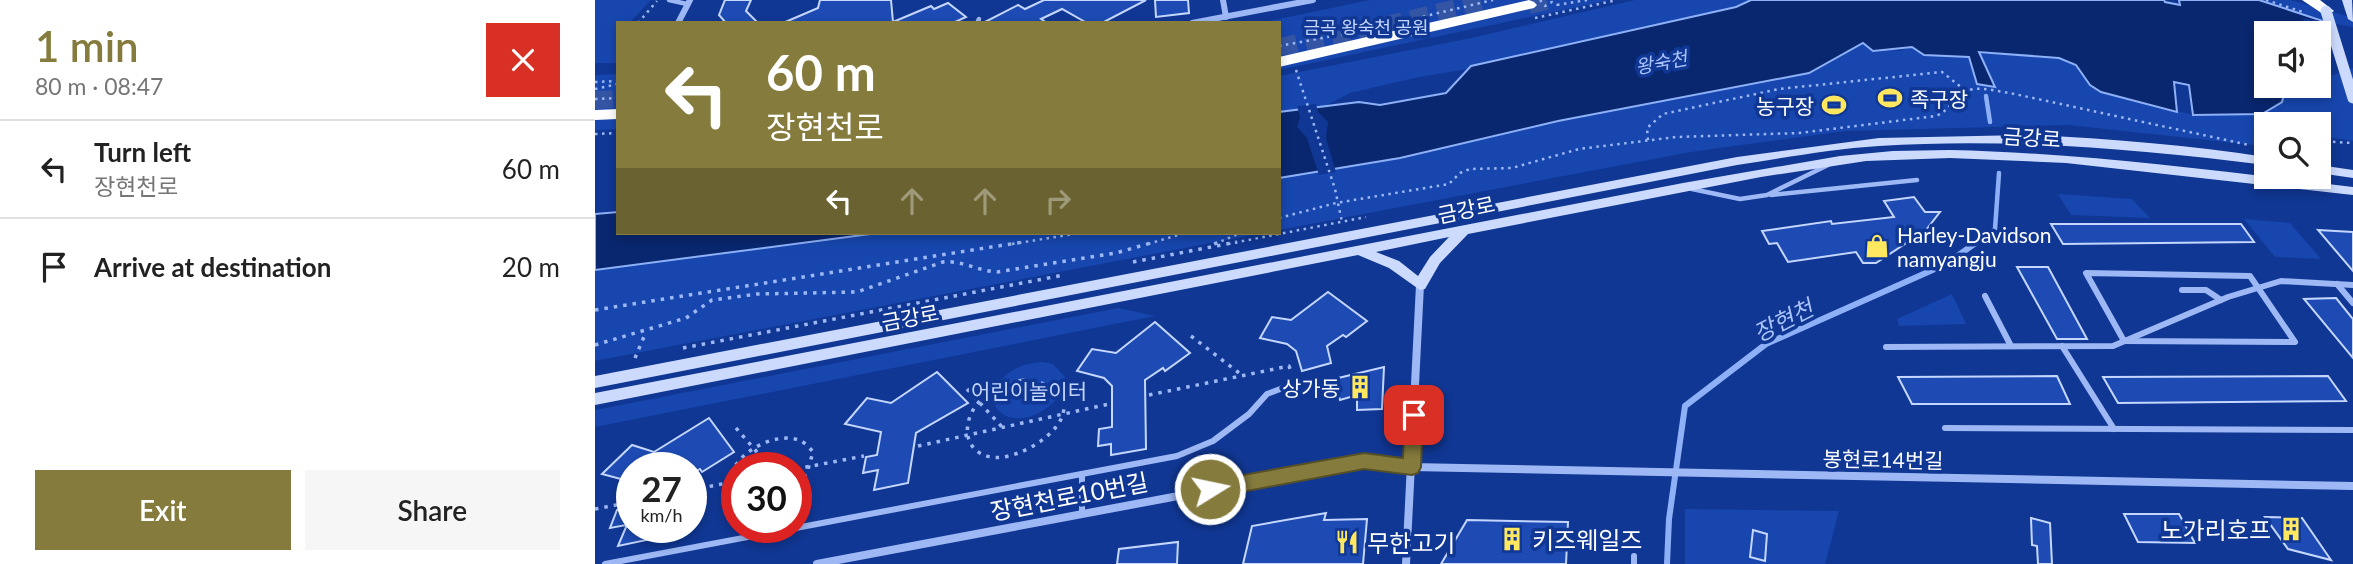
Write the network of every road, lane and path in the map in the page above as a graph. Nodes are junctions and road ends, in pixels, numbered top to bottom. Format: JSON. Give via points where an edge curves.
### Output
{"nodes":[{"id":1,"x":658,"y":0,"type":"edge"},
{"id":2,"x":669,"y":0,"type":"edge"},
{"id":3,"x":1223,"y":0,"type":"edge"},
{"id":4,"x":1313,"y":0,"type":"edge"},
{"id":5,"x":1493,"y":0,"type":"edge"},
{"id":6,"x":1587,"y":0,"type":"edge"},
{"id":7,"x":2266,"y":0,"type":"edge"},
{"id":8,"x":2347,"y":0,"type":"edge"},
{"id":9,"x":1300,"y":1,"type":"edge"},
{"id":10,"x":688,"y":2,"type":"edge"},
{"id":11,"x":1535,"y":3,"type":"edge"},
{"id":12,"x":2325,"y":5,"type":"edge"},
{"id":13,"x":2305,"y":6,"type":"edge"},
{"id":14,"x":1226,"y":17,"type":"junction"},
{"id":15,"x":2353,"y":18,"type":"edge"},
{"id":16,"x":640,"y":21,"type":"edge"},
{"id":17,"x":679,"y":21,"type":"edge"},
{"id":18,"x":1203,"y":21,"type":"edge"},
{"id":19,"x":1281,"y":46,"type":"edge"},
{"id":20,"x":1281,"y":62,"type":"edge"},
{"id":21,"x":1296,"y":68,"type":"dead end"},
{"id":22,"x":595,"y":82,"type":"edge"},
{"id":23,"x":616,"y":83,"type":"edge"},
{"id":24,"x":616,"y":84,"type":"edge"},
{"id":25,"x":596,"y":89,"type":"edge"},
{"id":26,"x":1966,"y":91,"type":"junction"},
{"id":27,"x":616,"y":98,"type":"edge"},
{"id":28,"x":2353,"y":98,"type":"edge"},
{"id":29,"x":595,"y":99,"type":"edge"},
{"id":30,"x":616,"y":114,"type":"edge"},
{"id":31,"x":595,"y":115,"type":"edge"},
{"id":32,"x":616,"y":133,"type":"edge"},
{"id":33,"x":595,"y":134,"type":"edge"},
{"id":34,"x":1648,"y":140,"type":"junction"},
{"id":35,"x":2331,"y":142,"type":"edge"},
{"id":36,"x":2353,"y":143,"type":"edge"},
{"id":37,"x":2254,"y":146,"type":"edge"},
{"id":38,"x":1837,"y":160,"type":"junction"},
{"id":39,"x":2254,"y":160,"type":"edge"},
{"id":40,"x":2331,"y":171,"type":"edge"},
{"id":41,"x":2353,"y":174,"type":"edge"},
{"id":42,"x":1917,"y":180,"type":"dead end"},
{"id":43,"x":1683,"y":187,"type":"junction"},
{"id":44,"x":2353,"y":191,"type":"edge"},
{"id":45,"x":1767,"y":195,"type":"junction"},
{"id":46,"x":1336,"y":203,"type":"junction"},
{"id":47,"x":1281,"y":217,"type":"edge"},
{"id":48,"x":1342,"y":222,"type":"dead end"},
{"id":49,"x":1462,"y":231,"type":"junction"},
{"id":50,"x":1067,"y":235,"type":"edge"},
{"id":51,"x":1178,"y":235,"type":"edge"},
{"id":52,"x":1235,"y":235,"type":"edge"},
{"id":53,"x":1206,"y":248,"type":"dead end"},
{"id":54,"x":1352,"y":253,"type":"junction"},
{"id":55,"x":2337,"y":284,"type":"junction"},
{"id":56,"x":1420,"y":285,"type":"junction"},
{"id":57,"x":2353,"y":285,"type":"edge"},
{"id":58,"x":2259,"y":288,"type":"junction"},
{"id":59,"x":2182,"y":290,"type":"dead end"},
{"id":60,"x":1985,"y":296,"type":"dead end"},
{"id":61,"x":2221,"y":300,"type":"junction"},
{"id":62,"x":2353,"y":303,"type":"edge"},
{"id":63,"x":595,"y":310,"type":"edge"},
{"id":64,"x":646,"y":332,"type":"junction"},
{"id":65,"x":1191,"y":336,"type":"dead end"},
{"id":66,"x":2124,"y":341,"type":"junction"},
{"id":67,"x":595,"y":345,"type":"edge"},
{"id":68,"x":2011,"y":346,"type":"junction"},
{"id":69,"x":2062,"y":346,"type":"junction"},
{"id":70,"x":1886,"y":347,"type":"dead end"},
{"id":71,"x":635,"y":358,"type":"dead end"},
{"id":72,"x":1243,"y":376,"type":"junction"},
{"id":73,"x":595,"y":382,"type":"edge"},
{"id":74,"x":1296,"y":383,"type":"joint"},
{"id":75,"x":967,"y":389,"type":"dead end"},
{"id":76,"x":1149,"y":395,"type":"dead end"},
{"id":77,"x":595,"y":399,"type":"edge"},
{"id":78,"x":979,"y":402,"type":"junction"},
{"id":79,"x":1109,"y":404,"type":"dead end"},
{"id":80,"x":1063,"y":415,"type":"junction"},
{"id":81,"x":736,"y":428,"type":"dead end"},
{"id":82,"x":1003,"y":428,"type":"junction"},
{"id":83,"x":1945,"y":428,"type":"dead end"},
{"id":84,"x":2114,"y":429,"type":"junction"},
{"id":85,"x":2353,"y":430,"type":"edge"},
{"id":86,"x":966,"y":437,"type":"junction"},
{"id":87,"x":918,"y":446,"type":"dead end"},
{"id":88,"x":754,"y":449,"type":"junction"},
{"id":89,"x":750,"y":452,"type":"edge"},
{"id":90,"x":757,"y":452,"type":"edge"},
{"id":91,"x":865,"y":456,"type":"dead end"},
{"id":92,"x":812,"y":457,"type":"edge"},
{"id":93,"x":812,"y":467,"type":"edge"},
{"id":94,"x":1412,"y":467,"type":"junction"},
{"id":95,"x":1083,"y":474,"type":"junction"},
{"id":96,"x":2353,"y":486,"type":"edge"},
{"id":97,"x":616,"y":505,"type":"edge"},
{"id":98,"x":595,"y":509,"type":"edge"},
{"id":99,"x":1083,"y":512,"type":"junction"},
{"id":100,"x":605,"y":564,"type":"edge"},
{"id":101,"x":817,"y":564,"type":"edge"},
{"id":102,"x":1406,"y":564,"type":"edge"}],
"edges":[{"from":1,"to":16,"type":"path"},
{"from":2,"to":10,"type":"lane"},
{"from":3,"to":14,"type":"street"},
{"from":4,"to":9,"type":"street"},
{"from":5,"to":19,"type":"path","bridge":true},
{"from":6,"to":11,"type":"path","bridge":true,"via":[[1545,6]]},
{"from":7,"to":13,"type":"path"},
{"from":8,"to":15,"type":"main road"},
{"from":9,"to":14,"type":"street"},
{"from":10,"to":17,"type":"street"},
{"from":11,"to":20,"type":"highway"},
{"from":12,"to":13,"type":"highway"},
{"from":12,"to":28,"type":"main road","bridge":true},
{"from":14,"to":18,"type":"street"},
{"from":21,"to":46,"type":"path"},
{"from":22,"to":23,"type":"path"},
{"from":24,"to":25,"type":"path"},
{"from":26,"to":34,"type":"path","via":[[1936,116],[1799,133]]},
{"from":26,"to":34,"type":"path","via":[[1944,72],[1779,89],[1663,114],[1647,128]]},
{"from":26,"to":37,"type":"path","via":[[2002,92]]},
{"from":27,"to":29,"type":"path"},
{"from":30,"to":31,"type":"highway"},
{"from":32,"to":33,"type":"path"},
{"from":34,"to":46,"type":"path","via":[[1579,149],[1512,168],[1470,169],[1449,184]]},
{"from":35,"to":36,"type":"path"},
{"from":38,"to":43,"type":"main road","name":"금강로"},
{"from":38,"to":44,"type":"main road","name":"금강로","via":[[1892,155],[2020,156]]},
{"from":38,"to":45,"type":"lane"},
{"from":39,"to":73,"type":"main road","name":"금강로","via":[[2078,140],[1877,142],[1737,161]]},
{"from":40,"to":41,"type":"main road"},
{"from":42,"to":45,"type":"lane"},
{"from":43,"to":45,"type":"lane","via":[[1740,200]]},
{"from":43,"to":49,"type":"main road","name":"금강로"},
{"from":46,"to":47,"type":"path"},
{"from":46,"to":48,"type":"path"},
{"from":49,"to":54,"type":"main road","name":"금강로"},
{"from":49,"to":56,"type":"main road","via":[[1435,260]]},
{"from":50,"to":63,"type":"path"},
{"from":51,"to":64,"type":"path","via":[[1115,253],[997,272],[979,271],[954,260],[936,263],[857,292],[724,297]]},
{"from":52,"to":53,"type":"path"},
{"from":54,"to":56,"type":"main road","via":[[1397,264]]},
{"from":54,"to":77,"type":"main road","name":"금강로"},
{"from":55,"to":57,"type":"lane"},
{"from":55,"to":58,"type":"lane","via":[[2281,281]]},
{"from":55,"to":62,"type":"lane"},
{"from":56,"to":94,"type":"street"},
{"from":58,"to":61,"type":"lane"},
{"from":58,"to":66,"type":"lane","via":[[2295,342]]},
{"from":58,"to":66,"type":"lane","via":[[2250,276],[2086,273]]},
{"from":59,"to":61,"type":"lane","via":[[2206,290]]},
{"from":60,"to":68,"type":"lane"},
{"from":61,"to":66,"type":"lane"},
{"from":64,"to":67,"type":"path"},
{"from":64,"to":71,"type":"path"},
{"from":65,"to":72,"type":"path"},
{"from":66,"to":69,"type":"lane","via":[[2113,346]]},
{"from":68,"to":69,"type":"lane"},
{"from":68,"to":70,"type":"lane"},
{"from":69,"to":84,"type":"lane"},
{"from":72,"to":74,"type":"path","via":[[1290,366]]},
{"from":72,"to":76,"type":"path"},
{"from":74,"to":95,"type":"lane","via":[[1267,394],[1213,441],[1177,456]]},
{"from":75,"to":78,"type":"path"},
{"from":78,"to":80,"type":"path","via":[[1006,384],[1037,380],[1059,392]]},
{"from":78,"to":82,"type":"path"},
{"from":78,"to":86,"type":"path","via":[[969,415]]},
{"from":79,"to":80,"type":"path"},
{"from":80,"to":82,"type":"path"},
{"from":80,"to":86,"type":"path","via":[[1047,439],[1017,456],[985,456],[973,450]]},
{"from":81,"to":88,"type":"path"},
{"from":82,"to":86,"type":"path"},
{"from":83,"to":84,"type":"lane"},
{"from":84,"to":85,"type":"lane"},
{"from":86,"to":87,"type":"path"},
{"from":88,"to":89,"type":"path"},
{"from":88,"to":90,"type":"path"},
{"from":88,"to":92,"type":"path","via":[[777,439],[800,439],[809,444]]},
{"from":91,"to":93,"type":"path"},
{"from":94,"to":96,"type":"street","name":"봉현로14번길"},
{"from":94,"to":99,"type":"street","name":"장현천로10번길","via":[[1364,461]]},
{"from":94,"to":102,"type":"street"},
{"from":95,"to":99,"type":"lane"},
{"from":95,"to":100,"type":"lane"},
{"from":97,"to":98,"type":"path"},
{"from":99,"to":101,"type":"street","name":"장현천로10번길"}]}
